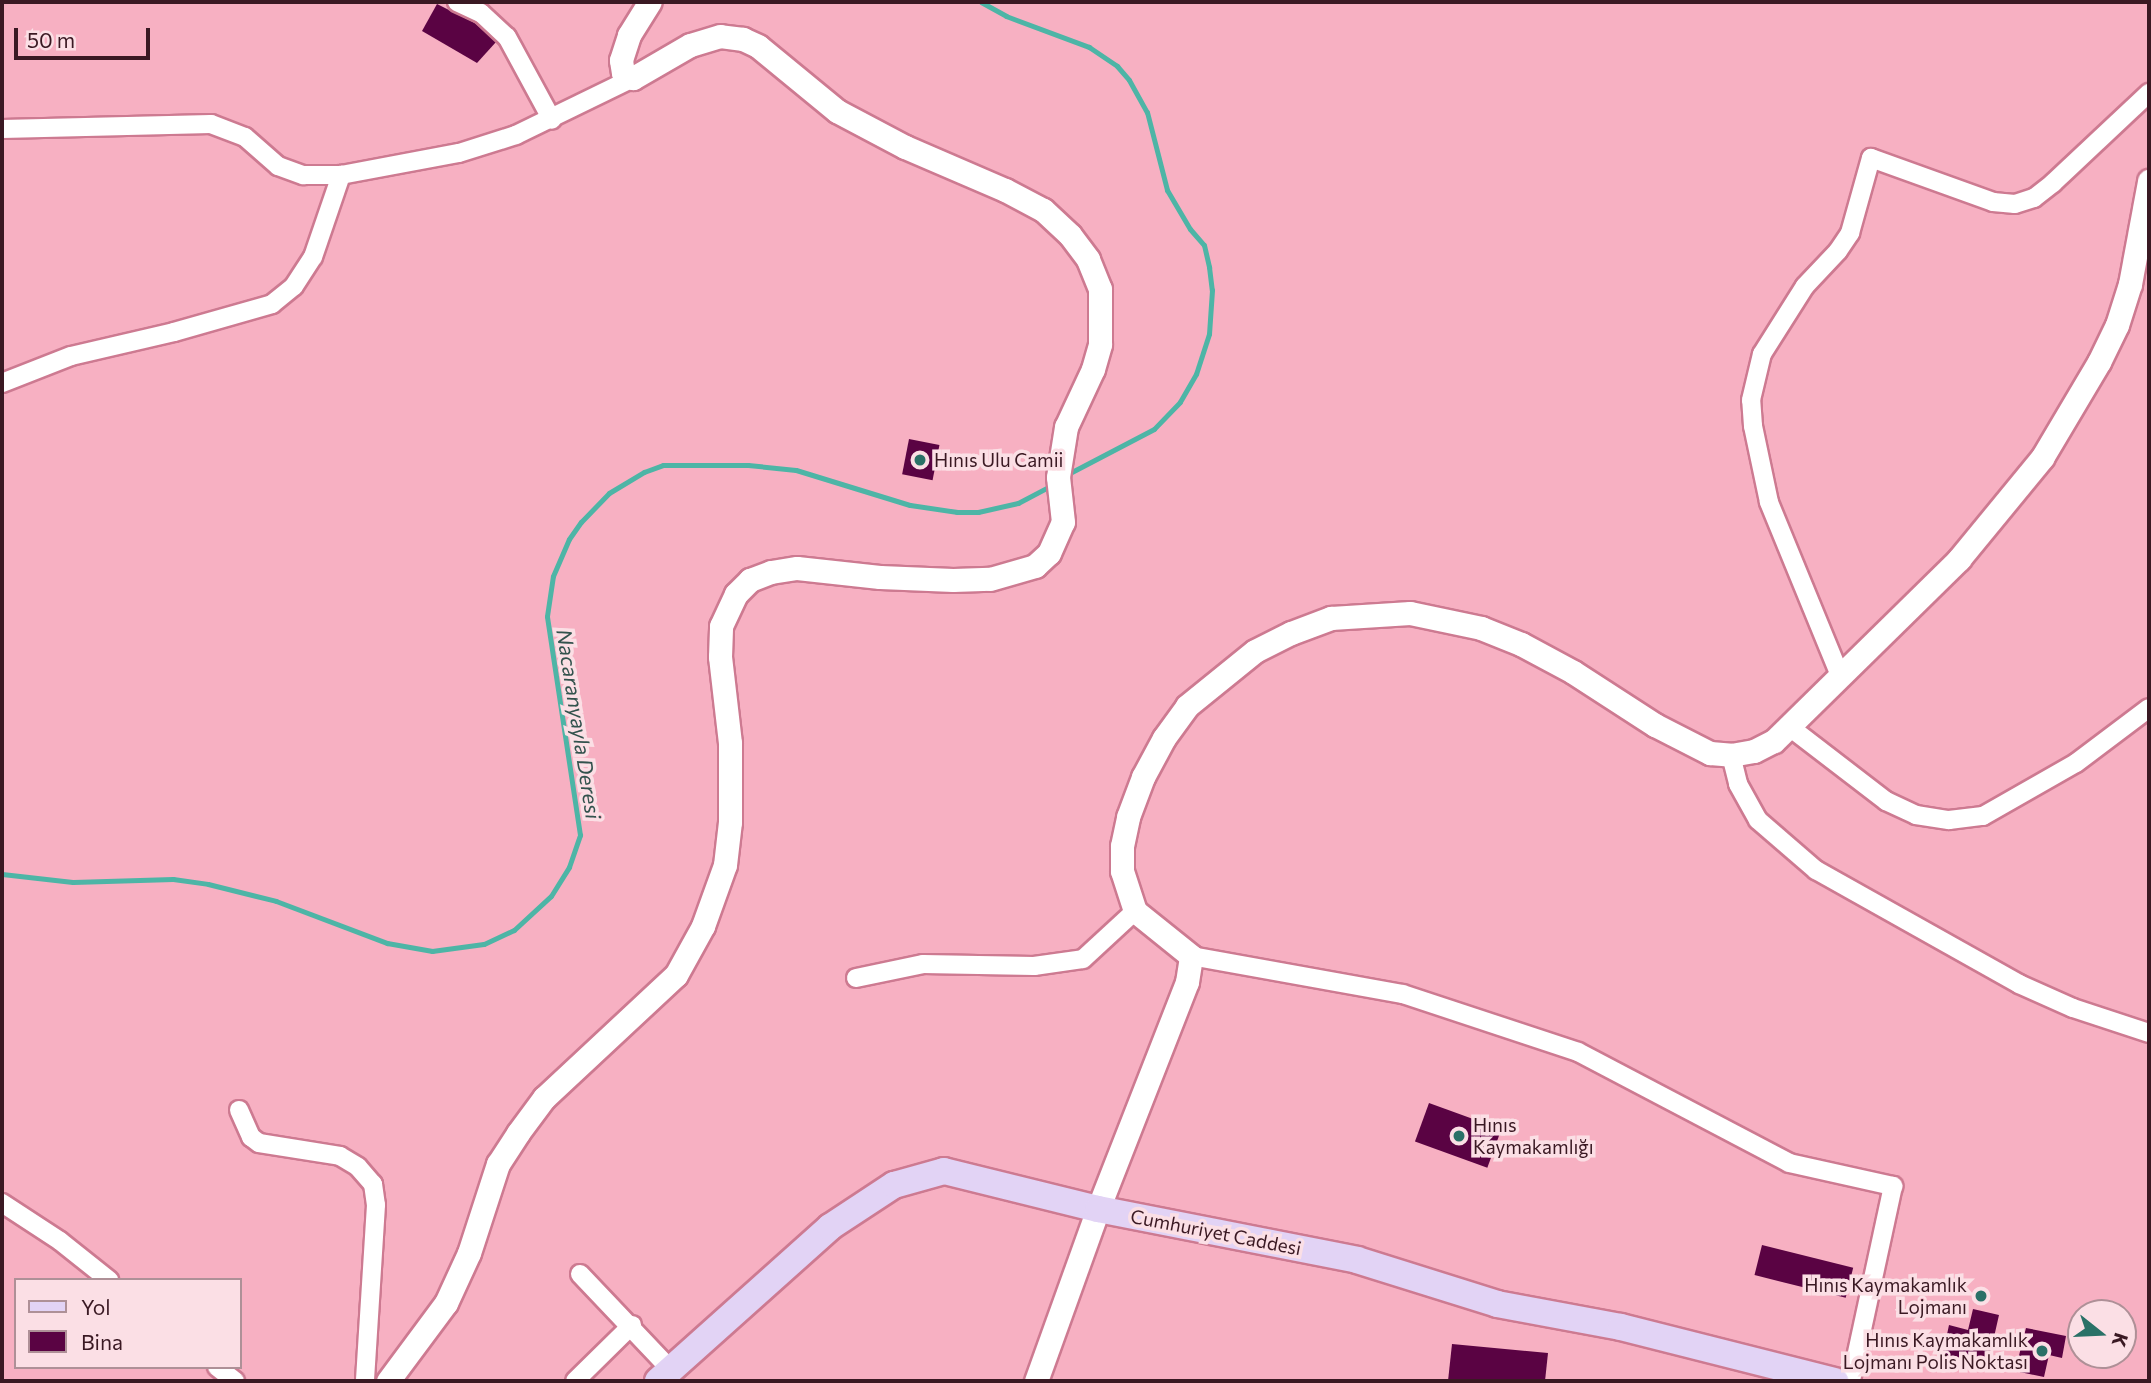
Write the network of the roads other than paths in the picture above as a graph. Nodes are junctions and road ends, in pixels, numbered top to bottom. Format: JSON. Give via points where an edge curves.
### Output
{"nodes":[{"id":1,"x":457,"y":2,"type":"edge"},
{"id":2,"x":650,"y":2,"type":"edge"},
{"id":3,"x":633,"y":78,"type":"junction"},
{"id":4,"x":2149,"y":93,"type":"edge"},
{"id":5,"x":552,"y":120,"type":"junction"},
{"id":6,"x":2,"y":128,"type":"edge"},
{"id":7,"x":341,"y":175,"type":"junction"},
{"id":8,"x":2149,"y":181,"type":"edge"},
{"id":9,"x":2,"y":383,"type":"edge"},
{"id":10,"x":1839,"y":673,"type":"junction"},
{"id":11,"x":2149,"y":708,"type":"edge"},
{"id":12,"x":1791,"y":728,"type":"junction"},
{"id":13,"x":1731,"y":755,"type":"junction"},
{"id":14,"x":1135,"y":911,"type":"junction"},
{"id":15,"x":1191,"y":956,"type":"junction"},
{"id":16,"x":856,"y":978,"type":"dead end"},
{"id":17,"x":2149,"y":1033,"type":"edge"},
{"id":18,"x":239,"y":1110,"type":"dead end"},
{"id":19,"x":2,"y":1203,"type":"edge"},
{"id":20,"x":1098,"y":1209,"type":"junction"},
{"id":21,"x":580,"y":1274,"type":"dead end"},
{"id":22,"x":106,"y":1278,"type":"edge"},
{"id":23,"x":632,"y":1325,"type":"junction"},
{"id":24,"x":220,"y":1369,"type":"edge"},
{"id":25,"x":665,"y":1375,"type":"edge"},
{"id":26,"x":235,"y":1381,"type":"edge"},
{"id":27,"x":365,"y":1381,"type":"edge"},
{"id":28,"x":388,"y":1381,"type":"edge"},
{"id":29,"x":575,"y":1381,"type":"edge"},
{"id":30,"x":1036,"y":1381,"type":"edge"},
{"id":31,"x":1835,"y":1381,"type":"edge"},
{"id":32,"x":1851,"y":1381,"type":"edge"}],
"edges":[{"from":1,"to":5,"type":"street","via":[[481,13],[507,37]]},
{"from":2,"to":3,"type":"street","via":[[629,35],[621,60],[623,73]]},
{"from":3,"to":5,"type":"street"},
{"from":3,"to":28,"type":"street","via":[[690,45],[720,36],[758,46],[856,121],[1043,210],[1088,259],[1100,289],[1100,344],[1066,427],[1058,477],[1063,522],[1049,552],[1035,566],[990,579],[953,580],[797,568],[750,580],[736,594],[720,626],[730,797],[725,865],[715,899],[676,975],[544,1098],[517,1133],[498,1164],[469,1253],[446,1303]]},
{"from":4,"to":10,"type":"street","via":[[2053,183],[2034,198],[2015,204],[1993,202],[1871,158],[1850,233],[1805,286],[1762,354],[1751,400],[1769,502]]},
{"from":5,"to":7,"type":"street","via":[[459,153]]},
{"from":6,"to":7,"type":"street","via":[[211,124],[245,137],[278,166],[303,174]]},
{"from":7,"to":9,"type":"street","via":[[313,257],[294,286],[272,304],[71,356]]},
{"from":8,"to":10,"type":"street","via":[[2130,284],[2117,325],[2042,458],[1959,559]]},
{"from":10,"to":12,"type":"street"},
{"from":11,"to":12,"type":"street","via":[[2076,763],[1983,816],[1949,820],[1916,815],[1885,801]]},
{"from":12,"to":13,"type":"street","via":[[1754,751]]},
{"from":13,"to":14,"type":"street","via":[[1710,753],[1655,725],[1573,672],[1481,628],[1410,613],[1331,618],[1255,651],[1187,706],[1164,738],[1139,787],[1122,846],[1122,870]]},
{"from":13,"to":17,"type":"street","via":[[1738,784],[1758,820],[1816,870],[2030,989]]},
{"from":14,"to":15,"type":"street"},
{"from":14,"to":16,"type":"street","via":[[1083,959],[1034,966],[923,964]]},
{"from":15,"to":20,"type":"street","via":[[1187,982]]},
{"from":15,"to":32,"type":"street","via":[[1403,994],[1577,1052],[1789,1163],[1893,1186]]},
{"from":18,"to":27,"type":"street","via":[[251,1137],[259,1143],[340,1156],[373,1184],[376,1205]]},
{"from":19,"to":22,"type":"street"},
{"from":20,"to":25,"type":"main road","name":"Cumhuriyet Caddesi","via":[[944,1171],[894,1185],[830,1227]]},
{"from":20,"to":30,"type":"street"},
{"from":20,"to":31,"type":"main road","name":"Cumhuriyet Caddesi","via":[[1357,1259],[1497,1304],[1621,1328]]},
{"from":21,"to":23,"type":"street"},
{"from":23,"to":25,"type":"street"},
{"from":23,"to":29,"type":"street"},
{"from":24,"to":26,"type":"street"}]}
